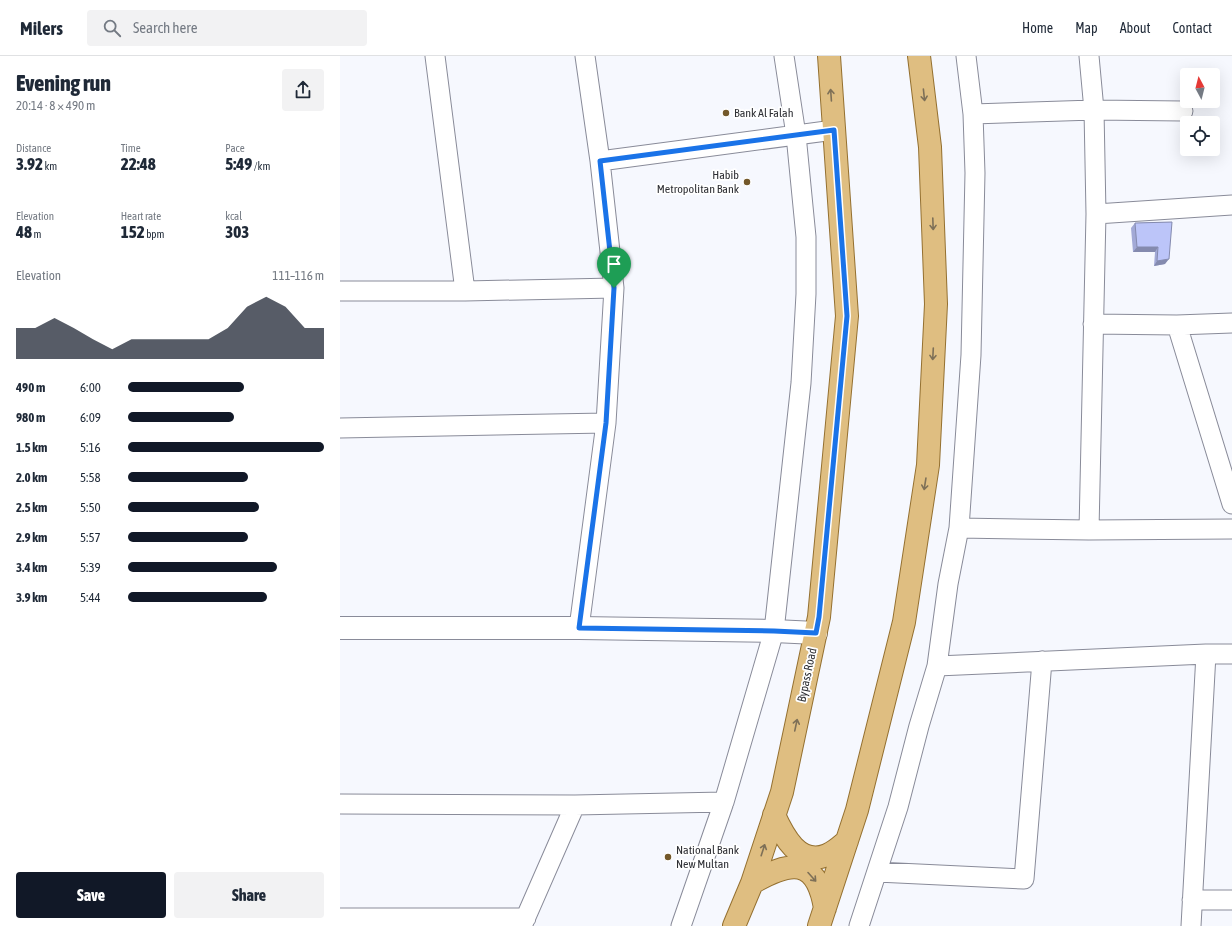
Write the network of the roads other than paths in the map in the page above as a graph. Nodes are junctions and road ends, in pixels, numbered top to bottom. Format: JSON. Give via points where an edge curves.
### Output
{"nodes":[{"id":1,"x":435,"y":56,"type":"edge"},
{"id":2,"x":585,"y":56,"type":"edge"},
{"id":3,"x":784,"y":56,"type":"edge"},
{"id":4,"x":828,"y":56,"type":"edge"},
{"id":5,"x":919,"y":56,"type":"edge"},
{"id":6,"x":966,"y":56,"type":"edge"},
{"id":7,"x":1089,"y":56,"type":"edge"},
{"id":8,"x":1094,"y":110,"type":"junction"},
{"id":9,"x":1183,"y":111,"type":"dead end"},
{"id":10,"x":973,"y":114,"type":"junction"},
{"id":11,"x":834,"y":130,"type":"junction"},
{"id":12,"x":796,"y":135,"type":"junction"},
{"id":13,"x":600,"y":161,"type":"junction"},
{"id":14,"x":1232,"y":205,"type":"edge"},
{"id":15,"x":1096,"y":214,"type":"junction"},
{"id":16,"x":614,"y":288,"type":"junction"},
{"id":17,"x":340,"y":291,"type":"edge"},
{"id":18,"x":464,"y":291,"type":"junction"},
{"id":19,"x":1232,"y":323,"type":"edge"},
{"id":20,"x":1093,"y":324,"type":"junction"},
{"id":21,"x":1177,"y":325,"type":"junction"},
{"id":22,"x":606,"y":423,"type":"junction"},
{"id":23,"x":340,"y":428,"type":"edge"},
{"id":24,"x":1232,"y":504,"type":"edge"},
{"id":25,"x":959,"y":528,"type":"junction"},
{"id":26,"x":1232,"y":529,"type":"edge"},
{"id":27,"x":1089,"y":530,"type":"junction"},
{"id":28,"x":340,"y":628,"type":"edge"},
{"id":29,"x":579,"y":628,"type":"junction"},
{"id":30,"x":774,"y":631,"type":"junction"},
{"id":31,"x":816,"y":633,"type":"junction"},
{"id":32,"x":1206,"y":654,"type":"junction"},
{"id":33,"x":1232,"y":654,"type":"edge"},
{"id":34,"x":1042,"y":661,"type":"junction"},
{"id":35,"x":937,"y":666,"type":"junction"},
{"id":36,"x":724,"y":802,"type":"junction"},
{"id":37,"x":340,"y":804,"type":"edge"},
{"id":38,"x":575,"y":805,"type":"junction"},
{"id":39,"x":774,"y":815,"type":"junction"},
{"id":40,"x":847,"y":841,"type":"junction"},
{"id":41,"x":877,"y":872,"type":"junction"},
{"id":42,"x":752,"y":883,"type":"junction"},
{"id":43,"x":1192,"y":900,"type":"junction"},
{"id":44,"x":1232,"y":900,"type":"edge"},
{"id":45,"x":822,"y":917,"type":"edge"},
{"id":46,"x":340,"y":918,"type":"edge"},
{"id":47,"x":524,"y":922,"type":"edge"},
{"id":48,"x":681,"y":926,"type":"edge"},
{"id":49,"x":734,"y":926,"type":"edge"},
{"id":50,"x":859,"y":926,"type":"edge"},
{"id":51,"x":1191,"y":926,"type":"edge"}],
"edges":[{"from":1,"to":18,"type":"street"},
{"from":2,"to":13,"type":"street"},
{"from":3,"to":12,"type":"street"},
{"from":11,"to":4,"type":"main road","name":"Bypass Road","one_way":true},
{"from":5,"to":40,"type":"main road","one_way":true,"via":[[930,147],[936,304],[928,465],[904,622]]},
{"from":6,"to":10,"type":"street"},
{"from":7,"to":8,"type":"street"},
{"from":8,"to":9,"type":"street"},
{"from":8,"to":10,"type":"street"},
{"from":8,"to":15,"type":"street"},
{"from":10,"to":25,"type":"street","via":[[975,173],[971,355]]},
{"from":11,"to":12,"type":"street"},
{"from":11,"to":31,"type":"main road","name":"Bypass Road","via":[[847,316]]},
{"from":12,"to":13,"type":"street"},
{"from":12,"to":30,"type":"street","via":[[806,237],[806,294],[801,383]]},
{"from":13,"to":16,"type":"street"},
{"from":14,"to":15,"type":"street"},
{"from":15,"to":20,"type":"street"},
{"from":16,"to":18,"type":"street"},
{"from":16,"to":22,"type":"street"},
{"from":17,"to":18,"type":"street"},
{"from":19,"to":21,"type":"street"},
{"from":20,"to":21,"type":"street"},
{"from":20,"to":27,"type":"street"},
{"from":21,"to":24,"type":"street"},
{"from":22,"to":23,"type":"street"},
{"from":22,"to":29,"type":"street"},
{"from":25,"to":27,"type":"street"},
{"from":25,"to":35,"type":"street","via":[[948,584]]},
{"from":26,"to":27,"type":"street"},
{"from":28,"to":29,"type":"street"},
{"from":29,"to":30,"type":"street"},
{"from":30,"to":31,"type":"street"},
{"from":30,"to":36,"type":"street"},
{"from":39,"to":31,"type":"main road","name":"Bypass Road","one_way":true,"via":[[782,792]]},
{"from":32,"to":33,"type":"street"},
{"from":32,"to":34,"type":"street"},
{"from":32,"to":43,"type":"street"},
{"from":34,"to":35,"type":"street"},
{"from":34,"to":41,"type":"street","via":[[1024,879]]},
{"from":35,"to":41,"type":"street"},
{"from":36,"to":38,"type":"street"},
{"from":36,"to":48,"type":"street"},
{"from":37,"to":38,"type":"street"},
{"from":38,"to":47,"type":"street"},
{"from":39,"to":40,"type":"main road","via":[[789,843],[805,856],[825,856]]},
{"from":42,"to":39,"type":"main road","name":"Bypass Road","one_way":true},
{"from":40,"to":45,"type":"main road"},
{"from":41,"to":50,"type":"street"},
{"from":42,"to":45,"type":"main road","one_way":true,"via":[[767,874],[786,868],[794,866],[804,869],[815,879],[823,896]]},
{"from":42,"to":49,"type":"main road","name":"Bypass Road"},
{"from":43,"to":44,"type":"street"},
{"from":43,"to":51,"type":"street"},
{"from":46,"to":47,"type":"street"}]}
